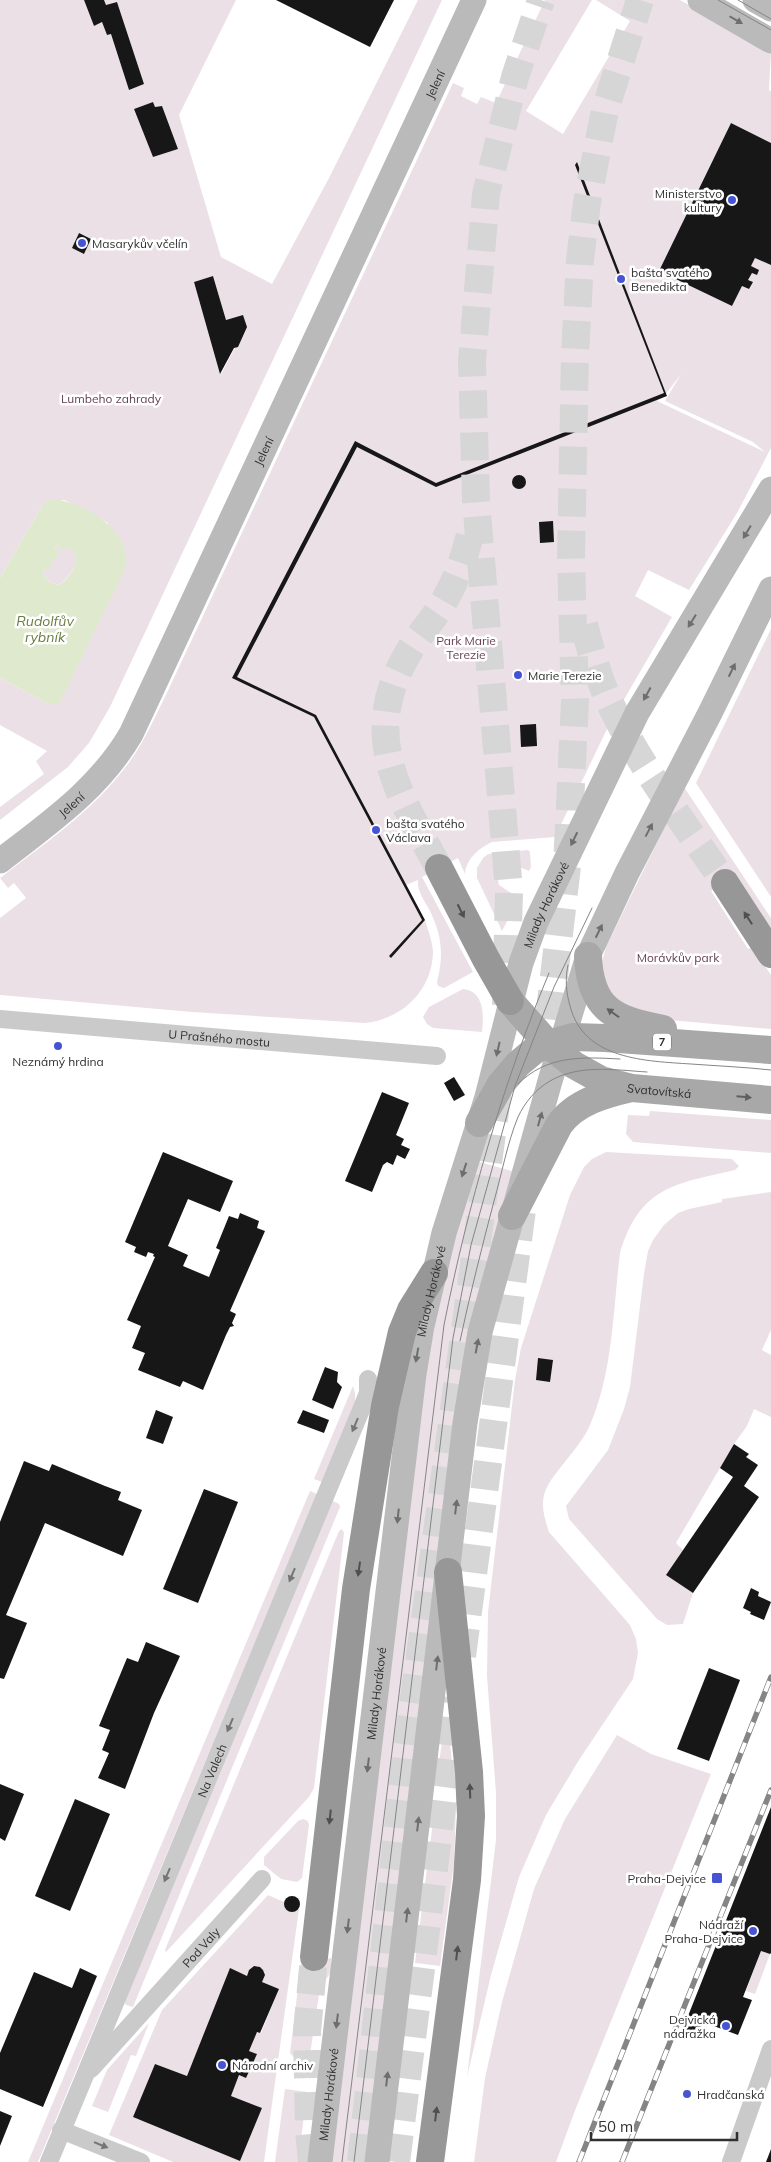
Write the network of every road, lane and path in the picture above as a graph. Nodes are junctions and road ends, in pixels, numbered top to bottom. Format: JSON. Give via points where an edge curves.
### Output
{"nodes":[{"id":1,"x":474,"y":0,"type":"edge"},
{"id":2,"x":700,"y":0,"type":"edge"},
{"id":3,"x":755,"y":0,"type":"edge"},
{"id":4,"x":771,"y":9,"type":"edge"},
{"id":5,"x":771,"y":41,"type":"edge"},
{"id":6,"x":771,"y":490,"type":"edge"},
{"id":7,"x":771,"y":589,"type":"edge"},
{"id":8,"x":0,"y":862,"type":"edge"},
{"id":9,"x":439,"y":868,"type":"tunnel mouth"},
{"id":10,"x":725,"y":883,"type":"tunnel mouth"},
{"id":11,"x":771,"y":954,"type":"edge"},
{"id":12,"x":588,"y":956,"type":"junction"},
{"id":13,"x":510,"y":1002,"type":"junction"},
{"id":14,"x":8,"y":1020,"type":"edge"},
{"id":15,"x":556,"y":1046,"type":"junction"},
{"id":16,"x":767,"y":1049,"type":"edge"},
{"id":17,"x":437,"y":1056,"type":"dead end"},
{"id":18,"x":632,"y":1088,"type":"junction"},
{"id":19,"x":771,"y":1100,"type":"edge"},
{"id":20,"x":479,"y":1123,"type":"junction"},
{"id":21,"x":512,"y":1216,"type":"junction"},
{"id":22,"x":434,"y":1273,"type":"junction"},
{"id":23,"x":368,"y":1379,"type":"dead end"},
{"id":24,"x":448,"y":1572,"type":"junction"},
{"id":25,"x":262,"y":1879,"type":"dead end"},
{"id":26,"x":314,"y":1957,"type":"tunnel mouth"},
{"id":27,"x":139,"y":2016,"type":"junction"},
{"id":28,"x":108,"y":2017,"type":"junction"},
{"id":29,"x":771,"y":2049,"type":"edge"},
{"id":30,"x":82,"y":2079,"type":"junction"},
{"id":31,"x":61,"y":2130,"type":"junction"},
{"id":32,"x":49,"y":2162,"type":"edge"},
{"id":33,"x":141,"y":2162,"type":"edge"},
{"id":34,"x":320,"y":2162,"type":"edge"},
{"id":35,"x":377,"y":2162,"type":"edge"},
{"id":36,"x":430,"y":2162,"type":"edge"},
{"id":37,"x":731,"y":2162,"type":"edge"}],
"edges":[{"from":1,"to":8,"type":"main road","name":"Jelení","via":[[131,734],[118,756],[88,791]]},
{"from":2,"to":5,"type":"main road","one_way":true},
{"from":3,"to":4,"type":"main road"},
{"from":6,"to":13,"type":"main road","name":"Milady Horákové","one_way":true,"via":[[636,713],[549,892],[524,954]]},
{"from":12,"to":7,"type":"main road","one_way":true},
{"from":9,"to":13,"type":"highway","one_way":true},
{"from":11,"to":10,"type":"highway","one_way":true},
{"from":12,"to":15,"type":"main road"},
{"from":16,"to":12,"type":"main road","one_way":true,"via":[[638,1024],[613,1014],[599,999],[592,983]]},
{"from":13,"to":15,"type":"main road","name":"Svatovítská"},
{"from":13,"to":20,"type":"main road","name":"Milady Horákové","one_way":true},
{"from":14,"to":17,"type":"street","name":"U Prašného mostu"},
{"from":15,"to":16,"type":"main road","number":"7","via":[[573,1037]]},
{"from":15,"to":18,"type":"main road","name":"Svatovítská","via":[[590,1075]]},
{"from":15,"to":20,"type":"main road","via":[[536,1050],[511,1072],[491,1099]]},
{"from":21,"to":15,"type":"main road","one_way":true},
{"from":18,"to":19,"type":"main road","name":"Svatovítská","one_way":true},
{"from":18,"to":21,"type":"main road","via":[[598,1097],[567,1114]]},
{"from":20,"to":22,"type":"main road","name":"Milady Horákové","one_way":true},
{"from":24,"to":21,"type":"main road","one_way":true,"via":[[472,1373]]},
{"from":22,"to":26,"type":"highway","one_way":true,"via":[[411,1310],[402,1332],[385,1406],[356,1589]]},
{"from":22,"to":34,"type":"main road","name":"Milady Horákové","one_way":true,"via":[[414,1374]]},
{"from":23,"to":28,"type":"street","name":"Na Valech","one_way":true,"via":[[368,1393]]},
{"from":35,"to":24,"type":"main road","one_way":true},
{"from":36,"to":24,"type":"highway","one_way":true,"via":[[467,1880],[470,1816],[469,1772]]},
{"from":25,"to":27,"type":"street","name":"Pod Valy"},
{"from":27,"to":28,"type":"street"},
{"from":27,"to":30,"type":"street","name":"Pod Valy"},
{"from":28,"to":30,"type":"street","name":"Na Valech"},
{"from":29,"to":37,"type":"street"},
{"from":30,"to":31,"type":"street","name":"Na Valech"},
{"from":31,"to":32,"type":"street","name":"Na Valech"},
{"from":31,"to":33,"type":"street","one_way":true}]}
